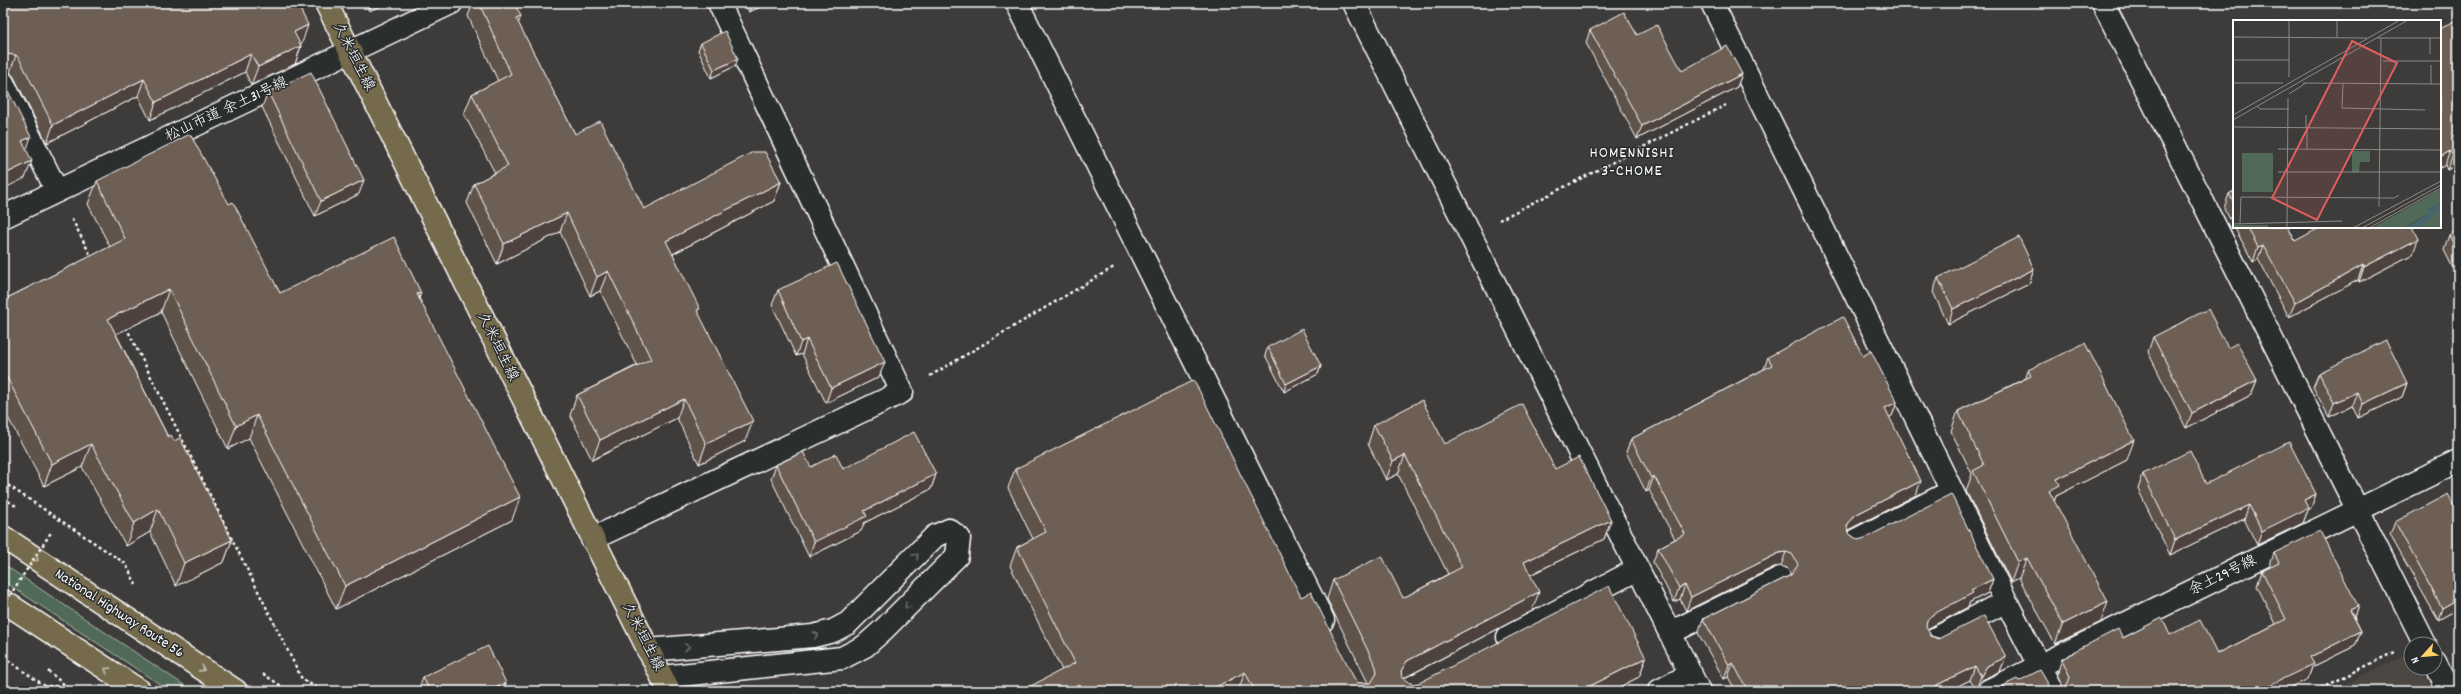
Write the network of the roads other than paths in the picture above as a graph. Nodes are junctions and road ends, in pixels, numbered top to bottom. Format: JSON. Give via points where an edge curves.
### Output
{"nodes":[{"id":1,"x":326,"y":3,"type":"edge"},
{"id":2,"x":451,"y":3,"type":"edge"},
{"id":3,"x":719,"y":3,"type":"edge"},
{"id":4,"x":1017,"y":3,"type":"edge"},
{"id":5,"x":1354,"y":3,"type":"edge"},
{"id":6,"x":1712,"y":3,"type":"edge"},
{"id":7,"x":2103,"y":3,"type":"edge"},
{"id":8,"x":350,"y":52,"type":"junction"},
{"id":9,"x":3,"y":84,"type":"edge"},
{"id":10,"x":57,"y":191,"type":"junction"},
{"id":11,"x":3,"y":218,"type":"edge"},
{"id":12,"x":2458,"y":461,"type":"edge"},
{"id":13,"x":1952,"y":491,"type":"junction"},
{"id":14,"x":2358,"y":510,"type":"junction"},
{"id":15,"x":3,"y":537,"type":"edge"},
{"id":16,"x":592,"y":539,"type":"junction"},
{"id":17,"x":1854,"y":541,"type":"edge"},
{"id":18,"x":1638,"y":569,"type":"junction"},
{"id":19,"x":1780,"y":578,"type":"dead end"},
{"id":20,"x":2006,"y":601,"type":"junction"},
{"id":21,"x":3,"y":602,"type":"edge"},
{"id":22,"x":1670,"y":633,"type":"junction"},
{"id":23,"x":2421,"y":636,"type":"edge"},
{"id":24,"x":1333,"y":639,"type":"edge"},
{"id":25,"x":1932,"y":640,"type":"edge"},
{"id":26,"x":1491,"y":647,"type":"edge"},
{"id":27,"x":648,"y":650,"type":"junction"},
{"id":28,"x":2039,"y":666,"type":"junction"},
{"id":29,"x":2442,"y":676,"type":"edge"},
{"id":30,"x":1695,"y":683,"type":"edge"},
{"id":31,"x":665,"y":684,"type":"edge"},
{"id":32,"x":140,"y":691,"type":"edge"},
{"id":33,"x":236,"y":691,"type":"edge"},
{"id":34,"x":1659,"y":691,"type":"edge"},
{"id":35,"x":1988,"y":691,"type":"edge"},
{"id":36,"x":2052,"y":691,"type":"edge"},
{"id":37,"x":2449,"y":691,"type":"edge"}],
"edges":[{"from":1,"to":8,"type":"main road","name":"久米垣生線"},
{"from":2,"to":8,"type":"street","name":"松山市道 余土31号線"},
{"from":3,"to":16,"type":"street","via":[[902,392]]},
{"from":4,"to":24,"type":"street"},
{"from":5,"to":18,"type":"street"},
{"from":6,"to":13,"type":"street"},
{"from":7,"to":14,"type":"street"},
{"from":8,"to":10,"type":"street","name":"松山市道 余土31号線"},
{"from":8,"to":16,"type":"main road","name":"久米垣生線"},
{"from":9,"to":10,"type":"street"},
{"from":10,"to":11,"type":"street","name":"松山市道 余土31号線"},
{"from":12,"to":14,"type":"street","name":"余土29号線"},
{"from":13,"to":17,"type":"street"},
{"from":13,"to":20,"type":"street"},
{"from":14,"to":23,"type":"street"},
{"from":14,"to":28,"type":"street","name":"余土29号線"},
{"from":15,"to":33,"type":"main road","name":"National Highway Route 56","one_way":true},
{"from":16,"to":27,"type":"main road","name":"久米垣生線"},
{"from":18,"to":22,"type":"street"},
{"from":18,"to":26,"type":"street"},
{"from":19,"to":22,"type":"street"},
{"from":20,"to":25,"type":"street"},
{"from":20,"to":28,"type":"street"},
{"from":32,"to":21,"type":"main road","one_way":true},
{"from":22,"to":30,"type":"street"},
{"from":27,"to":31,"type":"main road","name":"久米垣生線"},
{"from":27,"to":31,"type":"street","one_way":true,"via":[[813,636],[833,632],[848,623],[864,608],[935,536],[949,530],[959,538],[957,556],[865,646],[842,658]]},
{"from":28,"to":35,"type":"street","name":"余土29号線"},
{"from":28,"to":36,"type":"street"},
{"from":29,"to":37,"type":"street"},
{"from":30,"to":34,"type":"street"}]}
